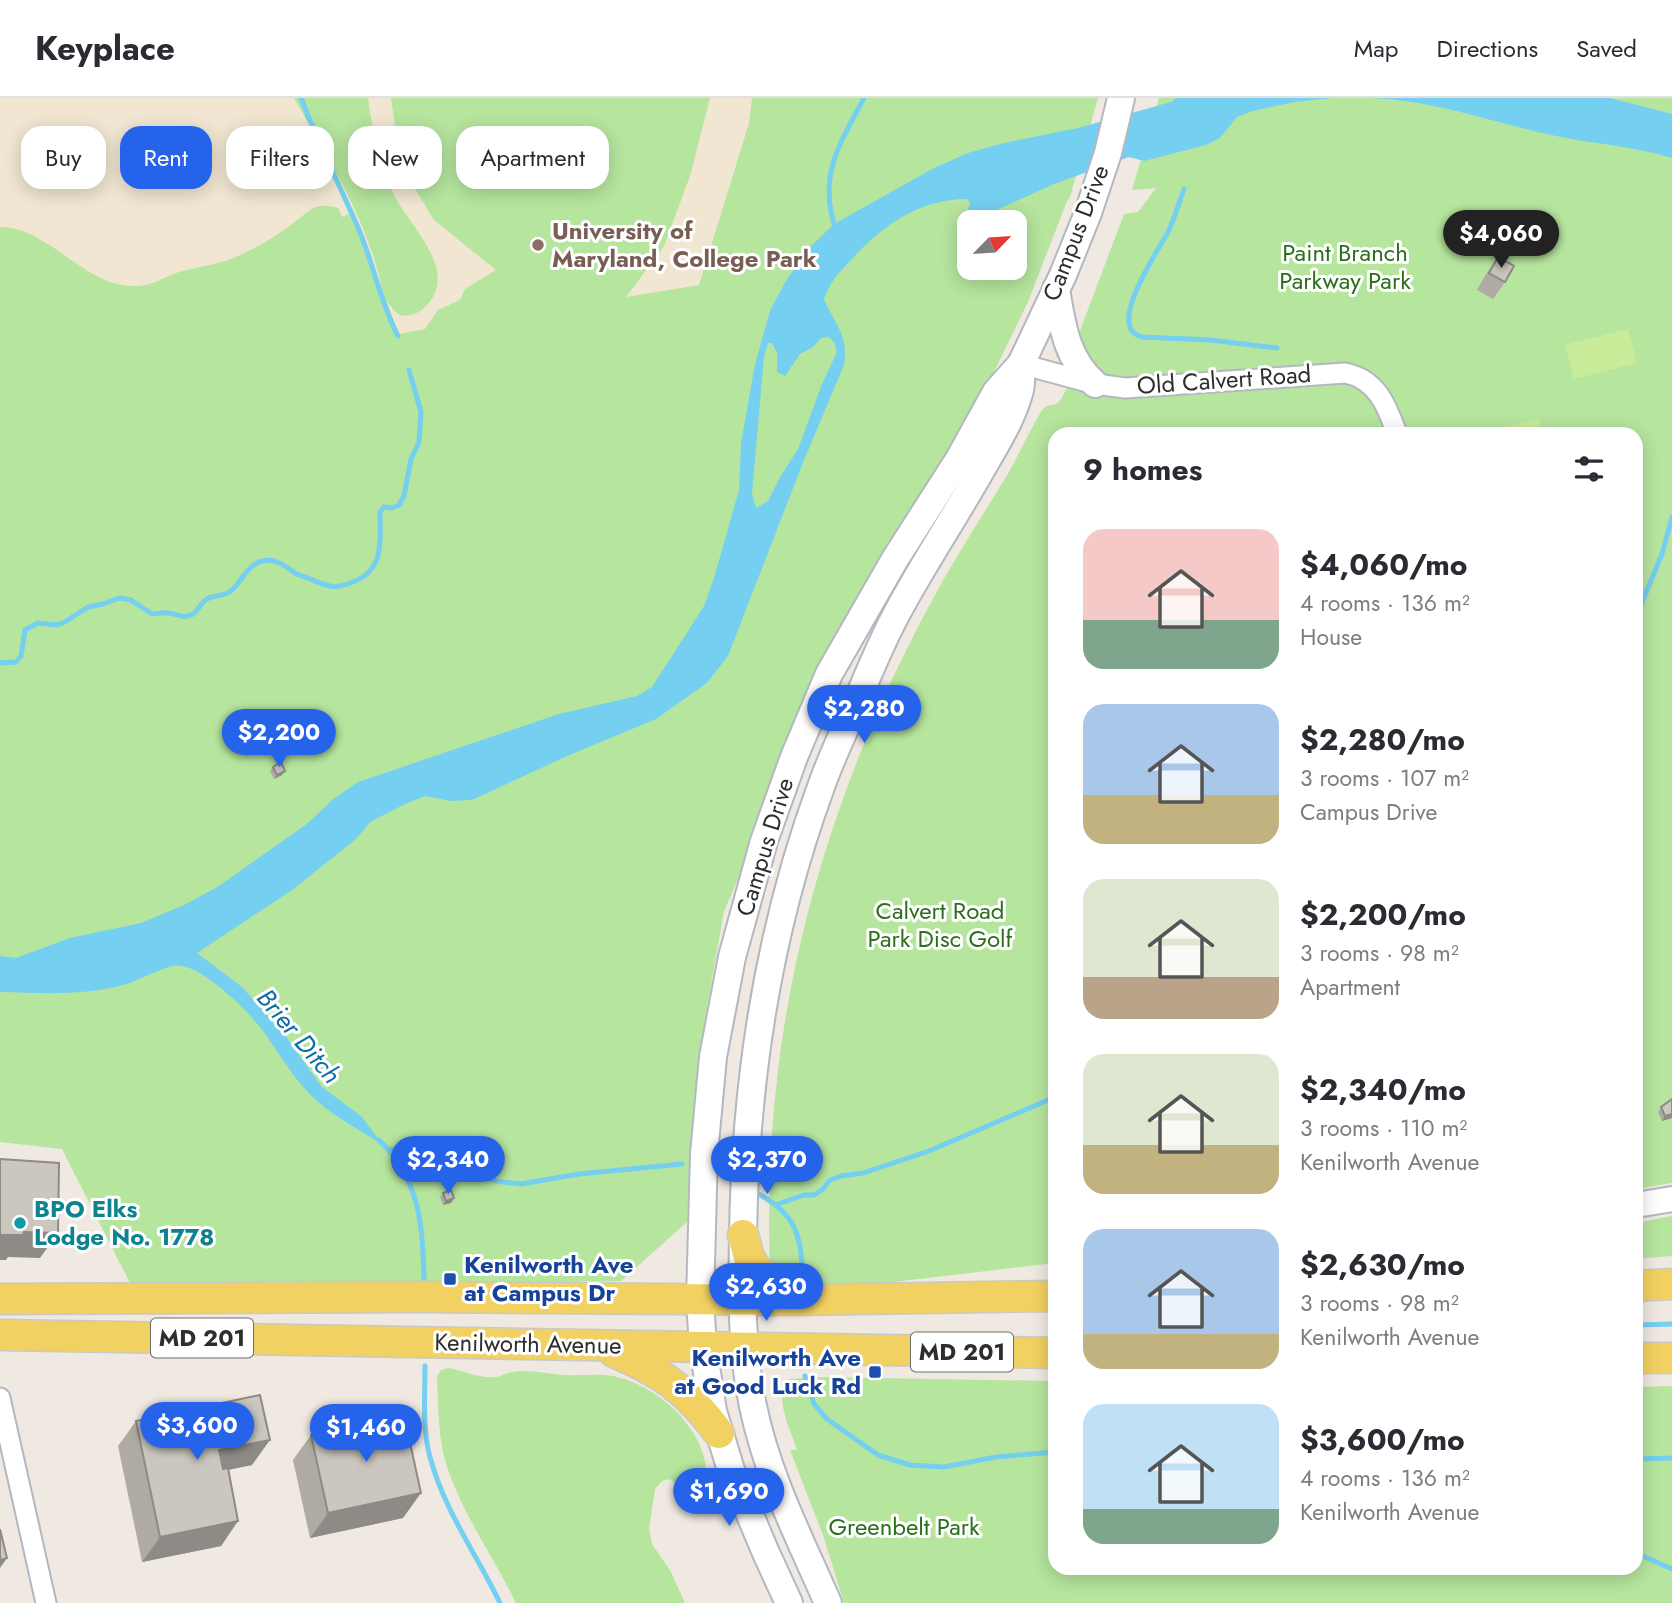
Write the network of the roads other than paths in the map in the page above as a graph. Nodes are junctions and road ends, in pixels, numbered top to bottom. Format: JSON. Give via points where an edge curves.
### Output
{"nodes":[{"id":1,"x":1121,"y":98,"type":"edge"},
{"id":2,"x":1056,"y":289,"type":"junction"},
{"id":3,"x":1021,"y":364,"type":"junction"},
{"id":4,"x":1095,"y":384,"type":"junction"},
{"id":5,"x":1394,"y":427,"type":"edge"},
{"id":6,"x":1672,"y":1199,"type":"edge"},
{"id":7,"x":1643,"y":1204,"type":"edge"},
{"id":8,"x":743,"y":1235,"type":"junction"},
{"id":9,"x":1672,"y":1284,"type":"edge"},
{"id":10,"x":1643,"y":1286,"type":"edge"},
{"id":11,"x":1048,"y":1296,"type":"edge"},
{"id":12,"x":0,"y":1299,"type":"edge"},
{"id":13,"x":701,"y":1300,"type":"junction"},
{"id":14,"x":742,"y":1300,"type":"junction"},
{"id":15,"x":820,"y":1300,"type":"junction"},
{"id":16,"x":0,"y":1335,"type":"edge"},
{"id":17,"x":601,"y":1346,"type":"junction"},
{"id":18,"x":703,"y":1347,"type":"junction"},
{"id":19,"x":744,"y":1348,"type":"junction"},
{"id":20,"x":1048,"y":1353,"type":"edge"},
{"id":21,"x":1643,"y":1358,"type":"edge"},
{"id":22,"x":1672,"y":1358,"type":"edge"},
{"id":23,"x":0,"y":1398,"type":"edge"},
{"id":24,"x":719,"y":1433,"type":"junction"},
{"id":25,"x":46,"y":1603,"type":"edge"},
{"id":26,"x":789,"y":1603,"type":"edge"},
{"id":27,"x":828,"y":1603,"type":"edge"}],
"edges":[{"from":1,"to":2,"type":"main road","name":"Campus Drive","via":[[1108,153]]},
{"from":2,"to":3,"type":"main road","name":"Campus Drive"},
{"from":2,"to":4,"type":"main road","via":[[1066,341],[1083,373]]},
{"from":3,"to":4,"type":"street","name":"Old Calvert Road"},
{"from":3,"to":8,"type":"main road","name":"Campus Drive","via":[[1020,387],[1007,423],[896,615],[833,755],[805,836],[772,964],[754,1072]]},
{"from":3,"to":13,"type":"main road","name":"Campus Drive","via":[[996,392],[835,663],[764,841],[732,957],[713,1057],[704,1154]]},
{"from":4,"to":5,"type":"street","name":"Old Calvert Road","via":[[1143,388],[1345,373],[1368,382]]},
{"from":6,"to":7,"type":"street"},
{"from":8,"to":14,"type":"main road","name":"Campus Drive"},
{"from":8,"to":15,"type":"main road","via":[[758,1272]]},
{"from":9,"to":10,"type":"main road"},
{"from":11,"to":15,"type":"main road","name":"Kenilworth Avenue","number":"MD 201"},
{"from":12,"to":13,"type":"main road","name":"Kenilworth Avenue","number":"MD 201"},
{"from":13,"to":14,"type":"main road","name":"Kenilworth Avenue","number":"MD 201"},
{"from":13,"to":18,"type":"main road","name":"Campus Drive"},
{"from":14,"to":15,"type":"main road","name":"Kenilworth Avenue","number":"MD 201"},
{"from":14,"to":19,"type":"main road","name":"Campus Drive"},
{"from":16,"to":17,"type":"main road","name":"Kenilworth Avenue","number":"MD 201"},
{"from":17,"to":18,"type":"main road","name":"Kenilworth Avenue","number":"MD 201"},
{"from":17,"to":24,"type":"main road","via":[[662,1375],[698,1405]]},
{"from":18,"to":19,"type":"main road","name":"Kenilworth Avenue","number":"MD 201"},
{"from":18,"to":24,"type":"main road","name":"Campus Drive"},
{"from":19,"to":20,"type":"main road","name":"Kenilworth Avenue","number":"MD 201"},
{"from":19,"to":27,"type":"main road","name":"Campus Drive","via":[[763,1446]]},
{"from":21,"to":22,"type":"main road"},
{"from":23,"to":25,"type":"street"},
{"from":24,"to":26,"type":"main road","name":"Campus Drive"}]}
